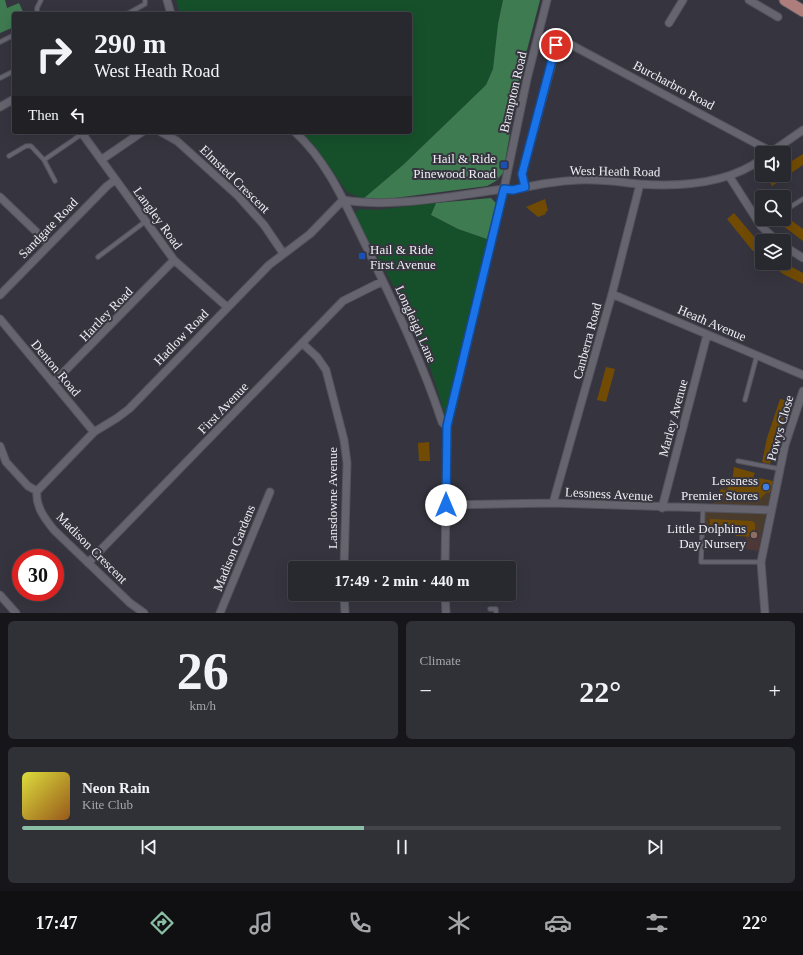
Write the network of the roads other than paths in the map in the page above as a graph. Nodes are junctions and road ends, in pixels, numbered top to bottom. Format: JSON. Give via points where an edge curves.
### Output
{"nodes":[{"id":1,"x":41,"y":0,"type":"edge"},
{"id":2,"x":146,"y":0,"type":"edge"},
{"id":3,"x":167,"y":0,"type":"edge"},
{"id":4,"x":548,"y":0,"type":"edge"},
{"id":5,"x":683,"y":0,"type":"edge"},
{"id":6,"x":785,"y":0,"type":"edge"},
{"id":7,"x":753,"y":1,"type":"edge"},
{"id":8,"x":803,"y":11,"type":"edge"},
{"id":9,"x":37,"y":12,"type":"edge"},
{"id":10,"x":132,"y":12,"type":"edge"},
{"id":11,"x":170,"y":12,"type":"edge"},
{"id":12,"x":778,"y":17,"type":"dead end"},
{"id":13,"x":670,"y":23,"type":"dead end"},
{"id":14,"x":12,"y":36,"type":"edge"},
{"id":15,"x":0,"y":42,"type":"edge"},
{"id":16,"x":12,"y":72,"type":"edge"},
{"id":17,"x":0,"y":78,"type":"edge"},
{"id":18,"x":12,"y":100,"type":"edge"},
{"id":19,"x":0,"y":106,"type":"edge"},
{"id":20,"x":803,"y":130,"type":"edge"},
{"id":21,"x":81,"y":134,"type":"edge"},
{"id":22,"x":83,"y":134,"type":"edge"},
{"id":23,"x":139,"y":134,"type":"edge"},
{"id":24,"x":165,"y":134,"type":"edge"},
{"id":25,"x":297,"y":134,"type":"edge"},
{"id":26,"x":760,"y":146,"type":"edge"},
{"id":27,"x":780,"y":146,"type":"edge"},
{"id":28,"x":10,"y":156,"type":"dead end"},
{"id":29,"x":44,"y":160,"type":"junction"},
{"id":30,"x":101,"y":160,"type":"junction"},
{"id":31,"x":755,"y":164,"type":"edge"},
{"id":32,"x":729,"y":176,"type":"junction"},
{"id":33,"x":115,"y":180,"type":"junction"},
{"id":34,"x":55,"y":181,"type":"dead end"},
{"id":35,"x":640,"y":184,"type":"junction"},
{"id":36,"x":525,"y":187,"type":"junction"},
{"id":37,"x":504,"y":189,"type":"junction"},
{"id":38,"x":0,"y":197,"type":"edge"},
{"id":39,"x":803,"y":199,"type":"edge"},
{"id":40,"x":343,"y":200,"type":"junction"},
{"id":41,"x":791,"y":207,"type":"edge"},
{"id":42,"x":755,"y":217,"type":"edge"},
{"id":43,"x":146,"y":221,"type":"junction"},
{"id":44,"x":761,"y":226,"type":"edge"},
{"id":45,"x":770,"y":234,"type":"edge"},
{"id":46,"x":49,"y":244,"type":"junction"},
{"id":47,"x":791,"y":250,"type":"edge"},
{"id":48,"x":283,"y":253,"type":"junction"},
{"id":49,"x":98,"y":257,"type":"dead end"},
{"id":50,"x":803,"y":258,"type":"edge"},
{"id":51,"x":174,"y":260,"type":"junction"},
{"id":52,"x":383,"y":281,"type":"junction"},
{"id":53,"x":612,"y":294,"type":"junction"},
{"id":54,"x":0,"y":295,"type":"edge"},
{"id":55,"x":227,"y":307,"type":"junction"},
{"id":56,"x":0,"y":319,"type":"edge"},
{"id":57,"x":707,"y":335,"type":"junction"},
{"id":58,"x":302,"y":343,"type":"junction"},
{"id":59,"x":757,"y":355,"type":"junction"},
{"id":60,"x":803,"y":375,"type":"edge"},
{"id":61,"x":53,"y":383,"type":"junction"},
{"id":62,"x":803,"y":391,"type":"edge"},
{"id":63,"x":745,"y":400,"type":"dead end"},
{"id":64,"x":447,"y":426,"type":"junction"},
{"id":65,"x":94,"y":432,"type":"junction"},
{"id":66,"x":0,"y":446,"type":"edge"},
{"id":67,"x":738,"y":461,"type":"dead end"},
{"id":68,"x":780,"y":469,"type":"junction"},
{"id":69,"x":37,"y":491,"type":"junction"},
{"id":70,"x":270,"y":492,"type":"dead end"},
{"id":71,"x":553,"y":503,"type":"junction"},
{"id":72,"x":446,"y":505,"type":"junction"},
{"id":73,"x":662,"y":508,"type":"junction"},
{"id":74,"x":702,"y":509,"type":"junction"},
{"id":75,"x":771,"y":510,"type":"junction"},
{"id":76,"x":344,"y":561,"type":"edge"},
{"id":77,"x":445,"y":561,"type":"edge"},
{"id":78,"x":761,"y":562,"type":"junction"},
{"id":79,"x":88,"y":563,"type":"junction"},
{"id":80,"x":0,"y":595,"type":"edge"},
{"id":81,"x":344,"y":601,"type":"edge"},
{"id":82,"x":445,"y":601,"type":"edge"},
{"id":83,"x":490,"y":609,"type":"dead end"},
{"id":84,"x":16,"y":613,"type":"edge"},
{"id":85,"x":144,"y":613,"type":"edge"},
{"id":86,"x":220,"y":613,"type":"edge"},
{"id":87,"x":345,"y":613,"type":"edge"},
{"id":88,"x":446,"y":613,"type":"edge"},
{"id":89,"x":496,"y":613,"type":"edge"},
{"id":90,"x":765,"y":613,"type":"edge"}],
"edges":[{"from":1,"to":9,"type":"lane"},
{"from":2,"to":10,"type":"lane","via":[[141,8]]},
{"from":3,"to":11,"type":"street"},
{"from":4,"to":37,"type":"street","name":"Brampton Road","via":[[527,79]]},
{"from":5,"to":13,"type":"street"},
{"from":6,"to":8,"type":"main road"},
{"from":7,"to":12,"type":"street"},
{"from":14,"to":15,"type":"lane"},
{"from":16,"to":17,"type":"lane"},
{"from":18,"to":19,"type":"street"},
{"from":20,"to":27,"type":"street"},
{"from":21,"to":29,"type":"lane"},
{"from":22,"to":30,"type":"street","name":"Langley Road"},
{"from":23,"to":30,"type":"street"},
{"from":24,"to":48,"type":"street","name":"Elmsted Crescent","via":[[177,141],[238,196],[264,225]]},
{"from":25,"to":40,"type":"street","name":"Longleigh Lane","via":[[317,157]]},
{"from":26,"to":36,"type":"street","name":"Burcharbro Road","via":[[564,41],[556,45],[522,174]]},
{"from":28,"to":29,"type":"lane","via":[[26,146],[32,146]]},
{"from":29,"to":34,"type":"lane"},
{"from":30,"to":33,"type":"street","name":"Langley Road"},
{"from":31,"to":32,"type":"street","name":"West Heath Road"},
{"from":32,"to":35,"type":"street","name":"West Heath Road","via":[[686,184]]},
{"from":32,"to":42,"type":"street"},
{"from":33,"to":43,"type":"street","name":"Langley Road"},
{"from":33,"to":46,"type":"street","name":"Sandgate Road"},
{"from":35,"to":36,"type":"street","name":"West Heath Road","via":[[578,180]]},
{"from":35,"to":53,"type":"street","name":"Canberra Road"},
{"from":36,"to":37,"type":"street","name":"West Heath Road"},
{"from":37,"to":40,"type":"street","name":"West Heath Road","via":[[406,202],[365,203]]},
{"from":37,"to":64,"type":"street","name":"Brampton Road"},
{"from":38,"to":46,"type":"street"},
{"from":39,"to":41,"type":"lane"},
{"from":40,"to":48,"type":"street","name":"Hadlow Road","via":[[310,234]]},
{"from":40,"to":52,"type":"street","name":"Longleigh Lane"},
{"from":43,"to":49,"type":"lane"},
{"from":43,"to":51,"type":"street","name":"Langley Road"},
{"from":44,"to":45,"type":"street"},
{"from":46,"to":54,"type":"street","name":"Sandgate Road"},
{"from":47,"to":50,"type":"street"},
{"from":48,"to":55,"type":"street","name":"Hadlow Road"},
{"from":51,"to":55,"type":"street","name":"Langley Road"},
{"from":51,"to":61,"type":"street","name":"Hartley Road"},
{"from":52,"to":58,"type":"street","name":"First Avenue","via":[[343,301]]},
{"from":52,"to":64,"type":"street","name":"Longleigh Lane","via":[[419,358],[442,422]]},
{"from":53,"to":57,"type":"street","name":"Heath Avenue"},
{"from":53,"to":71,"type":"street","name":"Canberra Road"},
{"from":55,"to":65,"type":"street","name":"Hadlow Road","via":[[124,414]]},
{"from":56,"to":61,"type":"street","name":"Denton Road"},
{"from":57,"to":59,"type":"street","name":"Heath Avenue"},
{"from":57,"to":73,"type":"street","name":"Marley Avenue"},
{"from":58,"to":76,"type":"street","name":"Lansdowne Avenue","via":[[318,357],[326,370],[344,440],[347,463]]},
{"from":58,"to":79,"type":"street","name":"First Avenue"},
{"from":59,"to":60,"type":"street","name":"Heath Avenue"},
{"from":59,"to":63,"type":"lane"},
{"from":61,"to":65,"type":"street","name":"Denton Road"},
{"from":62,"to":68,"type":"street","name":"Powys Close"},
{"from":64,"to":72,"type":"street","name":"Brampton Road"},
{"from":65,"to":69,"type":"street","name":"Hadlow Road"},
{"from":66,"to":69,"type":"street","via":[[6,462],[28,486]]},
{"from":67,"to":68,"type":"lane"},
{"from":68,"to":75,"type":"street","name":"Powys Close"},
{"from":69,"to":79,"type":"street","name":"Madison Crescent","via":[[38,505],[48,523]]},
{"from":70,"to":86,"type":"street","name":"Madison Gardens"},
{"from":71,"to":72,"type":"street","name":"Lessness Avenue"},
{"from":71,"to":73,"type":"street","name":"Lessness Avenue"},
{"from":72,"to":77,"type":"street","name":"Brampton Road"},
{"from":73,"to":74,"type":"street","name":"Lessness Avenue"},
{"from":74,"to":75,"type":"street","name":"Lessness Avenue"},
{"from":74,"to":78,"type":"lane","via":[[701,562]]},
{"from":75,"to":78,"type":"street","name":"Powys Close"},
{"from":78,"to":90,"type":"street","name":"Powys Close"},
{"from":79,"to":85,"type":"street","name":"Madison Crescent"},
{"from":80,"to":84,"type":"street"},
{"from":81,"to":87,"type":"street"},
{"from":82,"to":88,"type":"street"},
{"from":83,"to":89,"type":"lane","via":[[496,609]]}]}
